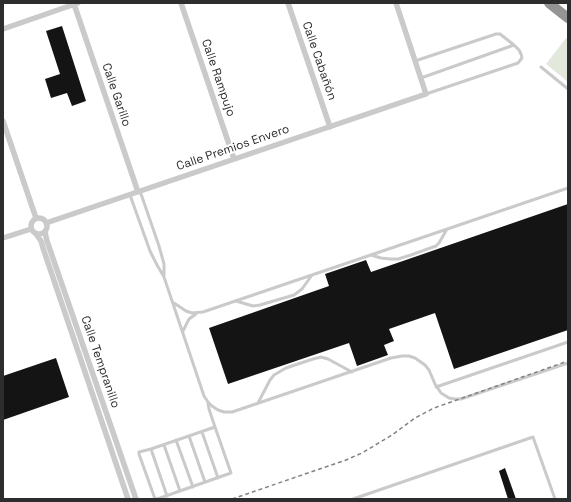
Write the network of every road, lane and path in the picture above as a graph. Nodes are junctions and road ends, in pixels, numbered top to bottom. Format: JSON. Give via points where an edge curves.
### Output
{"nodes":[{"id":1,"x":181,"y":3,"type":"edge"},
{"id":2,"x":288,"y":3,"type":"edge"},
{"id":3,"x":396,"y":3,"type":"edge"},
{"id":4,"x":549,"y":3,"type":"edge"},
{"id":5,"x":76,"y":4,"type":"edge"},
{"id":6,"x":568,"y":18,"type":"edge"},
{"id":7,"x":3,"y":29,"type":"edge"},
{"id":8,"x":514,"y":45,"type":"junction"},
{"id":9,"x":415,"y":61,"type":"junction"},
{"id":10,"x":541,"y":67,"type":"dead end"},
{"id":11,"x":421,"y":78,"type":"junction"},
{"id":12,"x":568,"y":89,"type":"edge"},
{"id":13,"x":426,"y":94,"type":"junction"},
{"id":14,"x":3,"y":121,"type":"edge"},
{"id":15,"x":330,"y":126,"type":"junction"},
{"id":16,"x":234,"y":159,"type":"junction"},
{"id":17,"x":568,"y":188,"type":"edge"},
{"id":18,"x":139,"y":192,"type":"junction"},
{"id":19,"x":130,"y":195,"type":"junction"},
{"id":20,"x":36,"y":218,"type":"junction"},
{"id":21,"x":46,"y":223,"type":"junction"},
{"id":22,"x":31,"y":229,"type":"junction"},
{"id":23,"x":447,"y":229,"type":"junction"},
{"id":24,"x":45,"y":232,"type":"junction"},
{"id":25,"x":36,"y":234,"type":"junction"},
{"id":26,"x":3,"y":238,"type":"edge"},
{"id":27,"x":371,"y":255,"type":"junction"},
{"id":28,"x":312,"y":275,"type":"junction"},
{"id":29,"x":164,"y":277,"type":"junction"},
{"id":30,"x":236,"y":301,"type":"junction"},
{"id":31,"x":172,"y":302,"type":"junction"},
{"id":32,"x":197,"y":313,"type":"junction"},
{"id":33,"x":182,"y":332,"type":"junction"},
{"id":34,"x":568,"y":342,"type":"edge"},
{"id":35,"x":568,"y":363,"type":"edge"},
{"id":36,"x":352,"y":372,"type":"junction"},
{"id":37,"x":436,"y":387,"type":"junction"},
{"id":38,"x":208,"y":402,"type":"junction"},
{"id":39,"x":257,"y":404,"type":"junction"},
{"id":40,"x":215,"y":427,"type":"junction"},
{"id":41,"x":202,"y":432,"type":"junction"},
{"id":42,"x":189,"y":436,"type":"junction"},
{"id":43,"x":176,"y":440,"type":"junction"},
{"id":44,"x":164,"y":445,"type":"junction"},
{"id":45,"x":151,"y":449,"type":"junction"},
{"id":46,"x":218,"y":478,"type":"junction"},
{"id":47,"x":205,"y":482,"type":"junction"},
{"id":48,"x":193,"y":487,"type":"junction"},
{"id":49,"x":180,"y":491,"type":"junction"},
{"id":50,"x":167,"y":496,"type":"junction"},
{"id":51,"x":128,"y":499,"type":"edge"},
{"id":52,"x":136,"y":499,"type":"edge"},
{"id":53,"x":353,"y":499,"type":"edge"},
{"id":54,"x":555,"y":499,"type":"edge"}],
"edges":[{"from":1,"to":16,"type":"street","name":"Calle Rampujo"},
{"from":2,"to":15,"type":"street","name":"Calle Cabañón"},
{"from":3,"to":9,"type":"street"},
{"from":4,"to":6,"type":"highway"},
{"from":5,"to":7,"type":"street"},
{"from":5,"to":18,"type":"street","name":"Calle Garillo"},
{"from":8,"to":9,"type":"lane","via":[[500,34],[496,34]]},
{"from":8,"to":11,"type":"lane"},
{"from":8,"to":13,"type":"lane","via":[[522,58],[518,63]]},
{"from":9,"to":11,"type":"street"},
{"from":10,"to":12,"type":"lane"},
{"from":11,"to":13,"type":"street"},
{"from":13,"to":15,"type":"street","name":"Calle Premios Envero"},
{"from":14,"to":20,"type":"street"},
{"from":15,"to":16,"type":"street","name":"Calle Premios Envero"},
{"from":16,"to":18,"type":"street","name":"Calle Premios Envero"},
{"from":17,"to":23,"type":"lane"},
{"from":18,"to":19,"type":"street","name":"Calle Premios Envero"},
{"from":18,"to":29,"type":"lane","via":[[159,246],[164,264]]},
{"from":19,"to":21,"type":"street","name":"Calle Premios Envero"},
{"from":19,"to":29,"type":"lane","via":[[150,251]]},
{"from":20,"to":21,"type":"street","via":[[41,218]]},
{"from":20,"to":22,"type":"street","via":[[30,224]]},
{"from":21,"to":24,"type":"street"},
{"from":22,"to":25,"type":"street"},
{"from":22,"to":26,"type":"street"},
{"from":23,"to":27,"type":"lane"},
{"from":23,"to":27,"type":"lane","via":[[436,246],[411,255],[398,259]]},
{"from":24,"to":25,"type":"street"},
{"from":24,"to":52,"type":"street","name":"Calle Tempranillo"},
{"from":25,"to":51,"type":"street","name":"Calle Tempranillo","via":[[43,248]]},
{"from":27,"to":28,"type":"lane"},
{"from":28,"to":30,"type":"lane"},
{"from":28,"to":30,"type":"lane","via":[[294,295],[253,306]]},
{"from":29,"to":31,"type":"lane"},
{"from":30,"to":32,"type":"lane"},
{"from":31,"to":32,"type":"lane","via":[[192,314]]},
{"from":31,"to":33,"type":"lane"},
{"from":32,"to":33,"type":"lane","via":[[189,319]]},
{"from":33,"to":38,"type":"lane"},
{"from":34,"to":37,"type":"lane"},
{"from":35,"to":37,"type":"lane","via":[[461,399],[449,398],[441,394]]},
{"from":36,"to":37,"type":"lane","via":[[391,358],[409,356],[425,365]]},
{"from":36,"to":39,"type":"lane"},
{"from":36,"to":39,"type":"lane","via":[[328,359],[312,359],[274,375]]},
{"from":38,"to":39,"type":"lane","via":[[224,412],[241,410]]},
{"from":38,"to":40,"type":"lane"},
{"from":40,"to":41,"type":"lane"},
{"from":40,"to":46,"type":"lane","via":[[231,473]]},
{"from":41,"to":42,"type":"lane"},
{"from":41,"to":46,"type":"lane"},
{"from":42,"to":43,"type":"lane"},
{"from":42,"to":47,"type":"lane"},
{"from":43,"to":44,"type":"lane"},
{"from":43,"to":48,"type":"lane"},
{"from":44,"to":45,"type":"lane"},
{"from":44,"to":49,"type":"lane"},
{"from":45,"to":50,"type":"lane"},
{"from":45,"to":50,"type":"lane","via":[[139,454],[155,498]]},
{"from":46,"to":47,"type":"lane"},
{"from":47,"to":48,"type":"lane"},
{"from":48,"to":49,"type":"lane"},
{"from":49,"to":50,"type":"lane"},
{"from":53,"to":54,"type":"lane","via":[[533,437]]}]}
